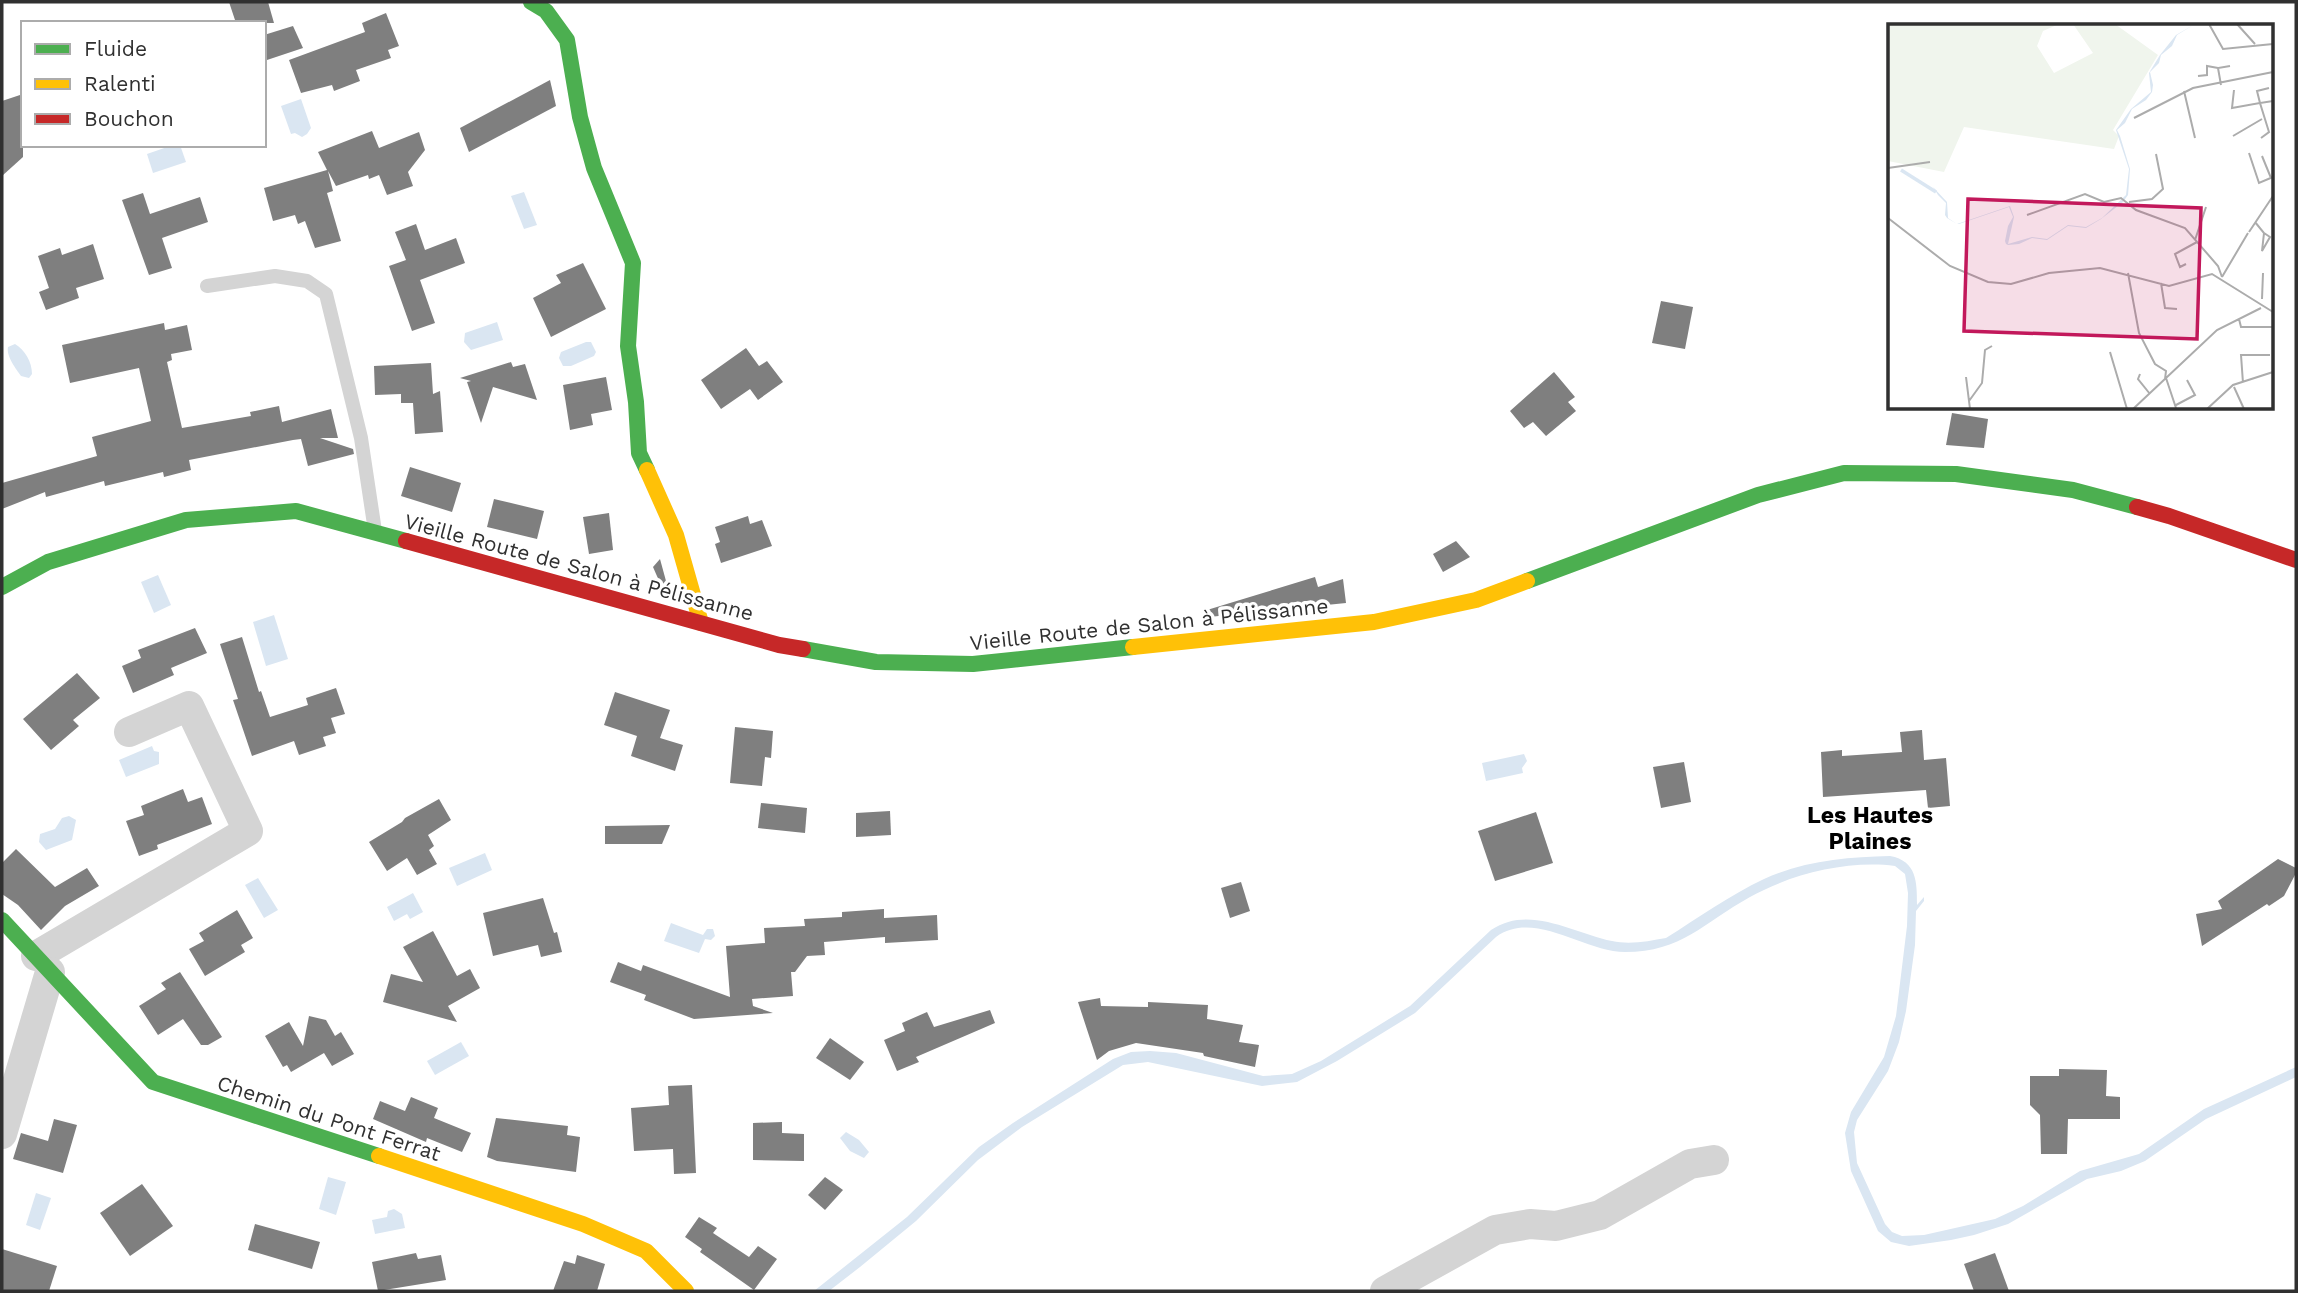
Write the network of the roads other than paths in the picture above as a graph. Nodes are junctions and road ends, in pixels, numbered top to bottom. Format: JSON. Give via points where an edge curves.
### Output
{"nodes":[{"id":1,"x":531,"y":2,"type":"edge"},
{"id":2,"x":207,"y":286,"type":"dead end"},
{"id":3,"x":375,"y":533,"type":"junction"},
{"id":4,"x":2296,"y":560,"type":"edge"},
{"id":5,"x":2,"y":587,"type":"edge"},
{"id":6,"x":701,"y":623,"type":"junction"},
{"id":7,"x":129,"y":732,"type":"dead end"},
{"id":8,"x":2,"y":920,"type":"edge"},
{"id":9,"x":43,"y":964,"type":"junction"},
{"id":10,"x":2,"y":1134,"type":"edge"},
{"id":11,"x":1714,"y":1160,"type":"dead end"},
{"id":12,"x":685,"y":1291,"type":"edge"},
{"id":13,"x":1385,"y":1291,"type":"edge"}],
"edges":[{"from":1,"to":6,"type":"street","via":[[546,11],[568,40],[580,117],[594,168],[633,263],[628,346],[639,453],[676,535]]},
{"from":2,"to":3,"type":"lane","via":[[275,276],[307,281],[326,294],[361,438]]},
{"from":3,"to":5,"type":"street","name":"Vieille Route de Salon à Pélissanne","via":[[296,511],[186,520],[48,562]]},
{"from":3,"to":6,"type":"street","name":"Vieille Route de Salon à Pélissanne"},
{"from":4,"to":6,"type":"street","name":"Vieille Route de Salon à Pélissanne","via":[[2073,489],[1956,474],[1844,473],[1758,495],[1476,600],[1374,622],[973,664],[876,662],[779,645]]},
{"from":7,"to":9,"type":"street","via":[[189,706],[248,831]]},
{"from":8,"to":9,"type":"street","name":"Chemin du Pont Ferrat"},
{"from":9,"to":10,"type":"street"},
{"from":9,"to":12,"type":"street","name":"Chemin du Pont Ferrat","via":[[153,1082],[583,1224],[646,1251]]},
{"from":11,"to":13,"type":"street","via":[[1690,1164],[1600,1215],[1556,1226],[1530,1224],[1495,1230]]}]}
